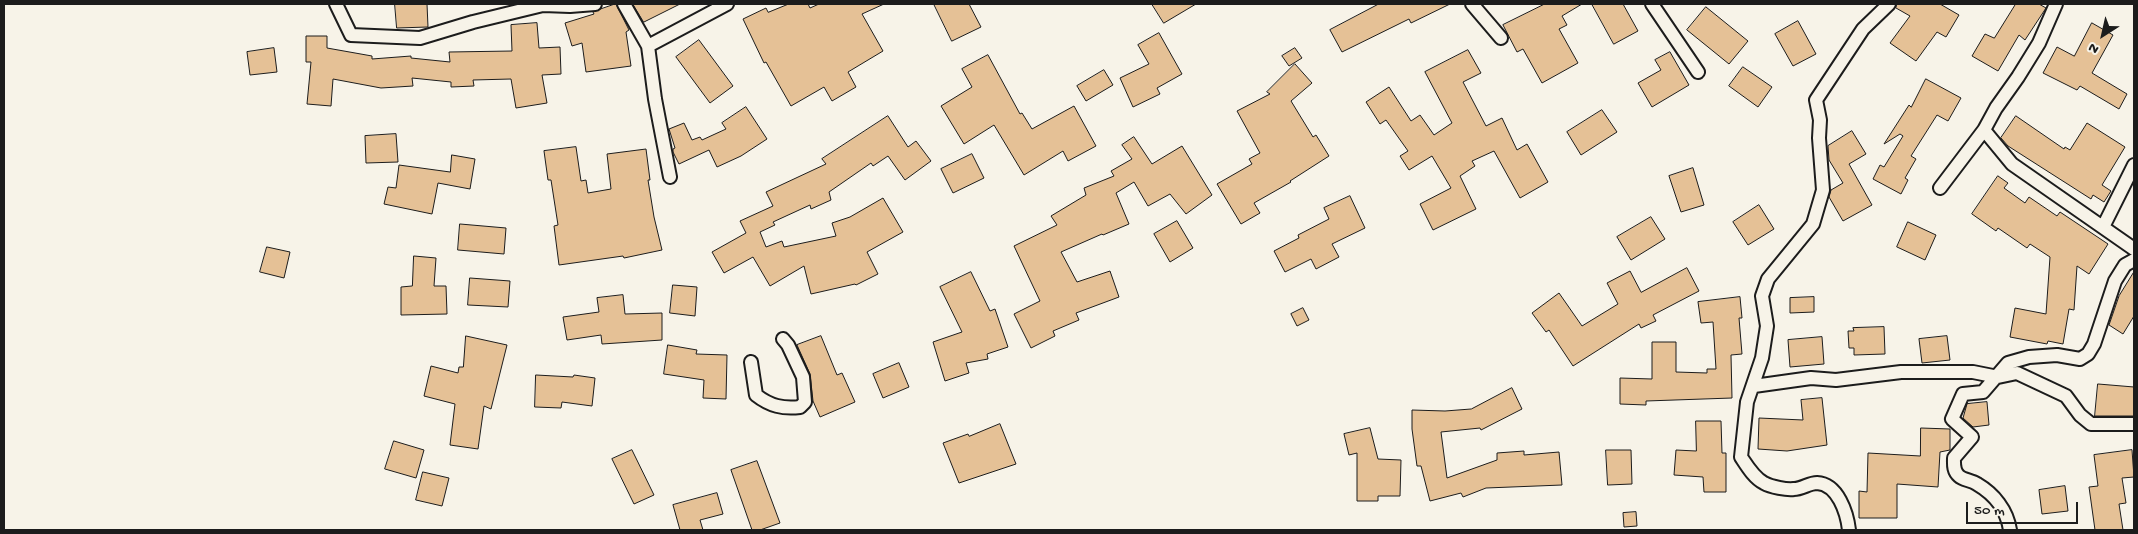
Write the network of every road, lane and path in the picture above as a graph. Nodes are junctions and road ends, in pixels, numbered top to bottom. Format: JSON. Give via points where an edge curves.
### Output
{"nodes":[{"id":1,"x":336,"y":4,"type":"edge"},
{"id":2,"x":595,"y":4,"type":"edge"},
{"id":3,"x":624,"y":4,"type":"edge"},
{"id":4,"x":727,"y":4,"type":"edge"},
{"id":5,"x":1472,"y":4,"type":"edge"},
{"id":6,"x":1652,"y":4,"type":"edge"},
{"id":7,"x":1890,"y":4,"type":"edge"},
{"id":8,"x":2056,"y":4,"type":"edge"},
{"id":9,"x":1501,"y":38,"type":"dead end"},
{"id":10,"x":648,"y":46,"type":"junction"},
{"id":11,"x":1698,"y":72,"type":"dead end"},
{"id":12,"x":1984,"y":130,"type":"junction"},
{"id":13,"x":2134,"y":165,"type":"edge"},
{"id":14,"x":670,"y":177,"type":"dead end"},
{"id":15,"x":1940,"y":188,"type":"dead end"},
{"id":16,"x":2102,"y":227,"type":"junction"},
{"id":17,"x":2134,"y":249,"type":"edge"},
{"id":18,"x":2134,"y":260,"type":"edge"},
{"id":19,"x":784,"y":339,"type":"dead end"},
{"id":20,"x":751,"y":362,"type":"dead end"},
{"id":21,"x":1998,"y":377,"type":"junction"},
{"id":22,"x":1754,"y":386,"type":"junction"},
{"id":23,"x":2134,"y":424,"type":"edge"},
{"id":24,"x":1849,"y":530,"type":"edge"},
{"id":25,"x":2010,"y":530,"type":"edge"}],
"edges":[{"from":1,"to":2,"type":"street","via":[[350,35],[420,38],[544,5]]},
{"from":3,"to":10,"type":"street"},
{"from":4,"to":10,"type":"street"},
{"from":5,"to":9,"type":"street"},
{"from":6,"to":11,"type":"street"},
{"from":7,"to":22,"type":"street","via":[[1863,29],[1816,100],[1823,190],[1812,224],[1768,279],[1762,296],[1766,326]]},
{"from":8,"to":12,"type":"street","via":[[2039,43]]},
{"from":10,"to":14,"type":"street"},
{"from":12,"to":15,"type":"street"},
{"from":12,"to":16,"type":"street","via":[[2012,164]]},
{"from":13,"to":16,"type":"street"},
{"from":16,"to":17,"type":"street"},
{"from":18,"to":21,"type":"street","via":[[2125,266],[2115,281],[2088,354],[2080,358],[2057,355],[2029,357],[2008,363]]},
{"from":19,"to":20,"type":"street","via":[[802,377],[805,402],[800,407],[782,408],[766,403],[756,395]]},
{"from":21,"to":22,"type":"street","via":[[1972,372],[1901,372]]},
{"from":21,"to":23,"type":"street","via":[[2017,373],[2066,396],[2091,424]]},
{"from":21,"to":25,"type":"street","via":[[1983,392],[1963,394],[1952,419],[1972,437],[1954,458],[1954,470],[1959,477],[1976,483],[1996,498],[2009,521]]},
{"from":22,"to":24,"type":"street","via":[[1747,402],[1741,457],[1764,484],[1795,490],[1814,483],[1831,489],[1844,505]]}]}
